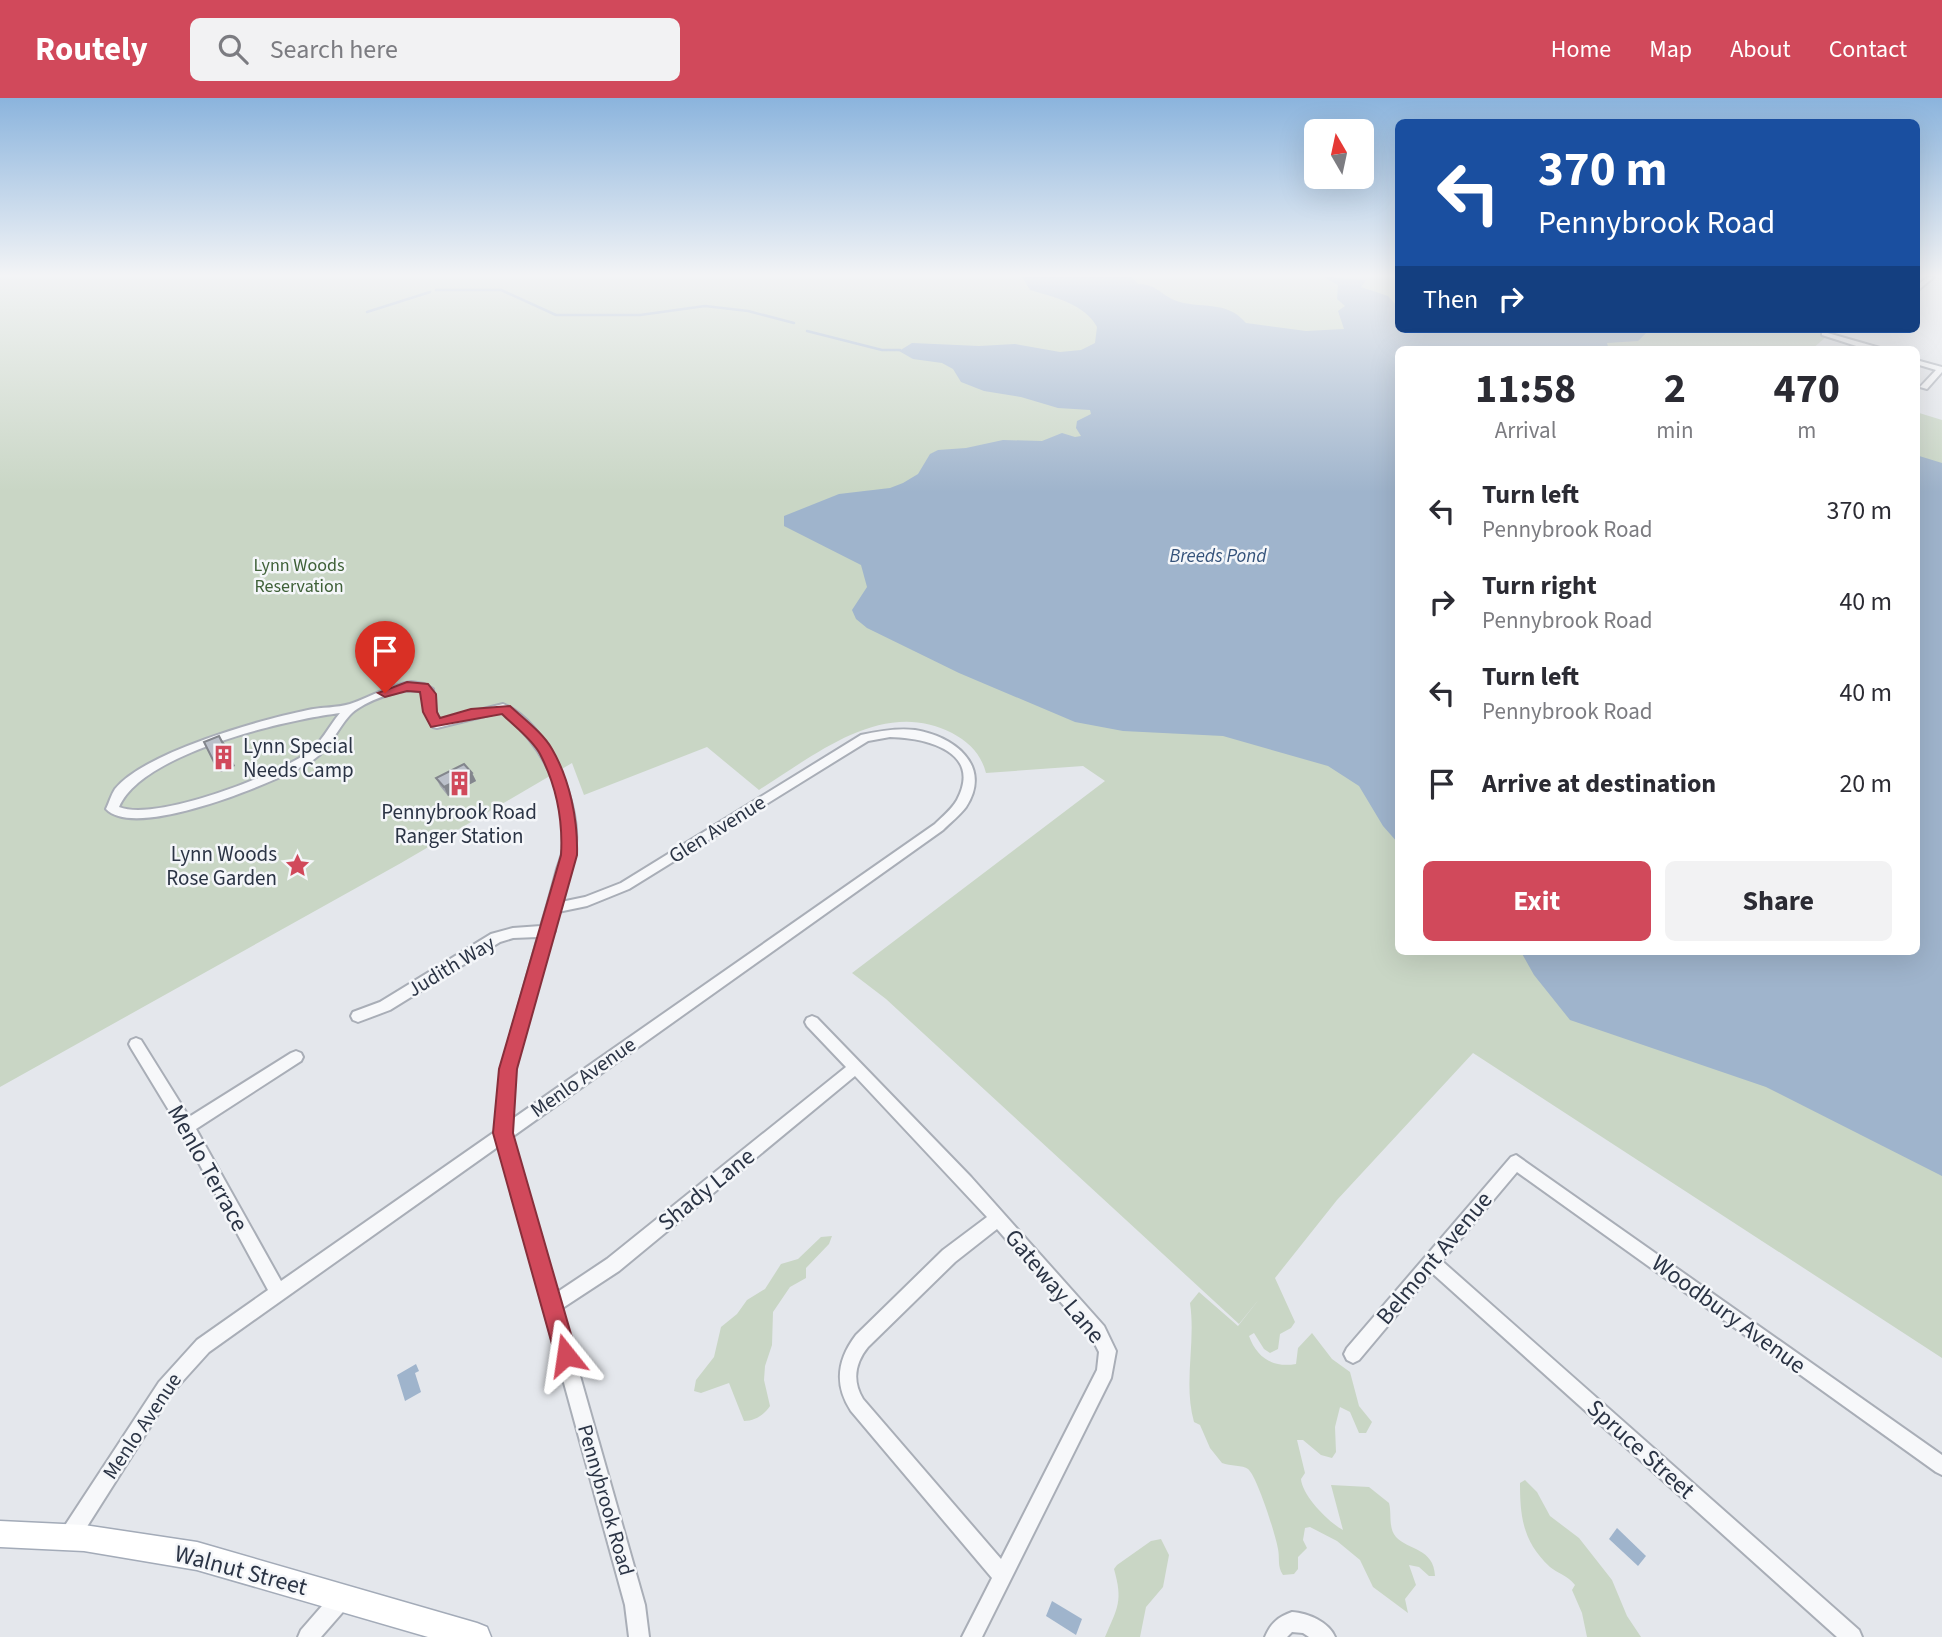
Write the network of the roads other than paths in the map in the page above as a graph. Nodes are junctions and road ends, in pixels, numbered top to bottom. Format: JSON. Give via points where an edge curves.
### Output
{"nodes":[{"id":1,"x":1920,"y":363,"type":"edge"},
{"id":2,"x":1941,"y":369,"type":"edge"},
{"id":3,"x":1924,"y":387,"type":"dead end"},
{"id":4,"x":352,"y":707,"type":"junction"},
{"id":5,"x":872,"y":736,"type":"joint"},
{"id":6,"x":555,"y":908,"type":"junction"},
{"id":7,"x":548,"y":931,"type":"junction"},
{"id":8,"x":358,"y":1016,"type":"dead end"},
{"id":9,"x":812,"y":1023,"type":"dead end"},
{"id":10,"x":136,"y":1045,"type":"dead end"},
{"id":11,"x":296,"y":1057,"type":"dead end"},
{"id":12,"x":855,"y":1068,"type":"junction"},
{"id":13,"x":187,"y":1126,"type":"junction"},
{"id":14,"x":503,"y":1133,"type":"junction"},
{"id":15,"x":1516,"y":1162,"type":"joint"},
{"id":16,"x":998,"y":1218,"type":"junction"},
{"id":17,"x":1430,"y":1262,"type":"junction"},
{"id":18,"x":278,"y":1292,"type":"junction"},
{"id":19,"x":552,"y":1305,"type":"junction"},
{"id":20,"x":1353,"y":1354,"type":"dead end"},
{"id":21,"x":1942,"y":1466,"type":"edge"},
{"id":22,"x":0,"y":1534,"type":"edge"},
{"id":23,"x":69,"y":1537,"type":"junction"},
{"id":24,"x":1002,"y":1575,"type":"junction"},
{"id":25,"x":342,"y":1598,"type":"junction"},
{"id":26,"x":1294,"y":1622,"type":"joint"},
{"id":27,"x":308,"y":1637,"type":"edge"},
{"id":28,"x":477,"y":1637,"type":"edge"},
{"id":29,"x":639,"y":1637,"type":"edge"},
{"id":30,"x":972,"y":1637,"type":"edge"},
{"id":31,"x":1275,"y":1637,"type":"edge"},
{"id":32,"x":1325,"y":1637,"type":"edge"},
{"id":33,"x":1852,"y":1637,"type":"edge"}],
"edges":[{"from":1,"to":2,"type":"street"},
{"from":2,"to":3,"type":"street"},
{"from":4,"to":4,"type":"street","name":"Pennybrook Road","via":[[286,719],[210,742],[131,780],[115,795],[112,809],[127,816],[179,809],[299,763],[318,751]]},
{"from":4,"to":6,"type":"street","name":"Pennybrook Road","via":[[416,686],[429,691],[436,724],[497,708],[507,710],[546,750],[568,814],[569,855]]},
{"from":5,"to":6,"type":"street","name":"Glen Avenue","via":[[625,886]]},
{"from":5,"to":14,"type":"street","name":"Menlo Avenue","via":[[911,733],[952,748],[970,775],[970,791],[962,805],[927,835]]},
{"from":6,"to":7,"type":"street","name":"Pennybrook Road"},
{"from":7,"to":8,"type":"street","name":"Judith Way","via":[[496,938],[385,1006]]},
{"from":7,"to":14,"type":"street","name":"Pennybrook Road","via":[[508,1069]]},
{"from":9,"to":12,"type":"street","name":"Gateway Lane"},
{"from":10,"to":13,"type":"street","name":"Menlo Terrace"},
{"from":11,"to":13,"type":"street"},
{"from":12,"to":16,"type":"street","name":"Gateway Lane"},
{"from":12,"to":19,"type":"street","name":"Shady Lane","via":[[613,1265]]},
{"from":13,"to":18,"type":"street","name":"Menlo Terrace"},
{"from":14,"to":18,"type":"street","name":"Menlo Avenue"},
{"from":14,"to":19,"type":"street","name":"Pennybrook Road"},
{"from":15,"to":17,"type":"street","name":"Belmont Avenue"},
{"from":15,"to":21,"type":"street","name":"Woodbury Avenue"},
{"from":16,"to":24,"type":"street","name":"Gateway Lane","via":[[1098,1332],[1108,1355],[1105,1372]]},
{"from":16,"to":24,"type":"street","via":[[949,1256],[862,1341],[852,1354],[847,1377],[857,1405]]},
{"from":17,"to":20,"type":"street","name":"Belmont Avenue"},
{"from":17,"to":33,"type":"street","name":"Spruce Street"},
{"from":18,"to":23,"type":"street","name":"Menlo Avenue","via":[[183,1365]]},
{"from":19,"to":29,"type":"street","name":"Pennybrook Road","via":[[635,1605]]},
{"from":22,"to":23,"type":"main road","name":"Walnut Street"},
{"from":23,"to":25,"type":"main road","name":"Walnut Street","via":[[197,1556]]},
{"from":24,"to":30,"type":"street","name":"Gateway Lane"},
{"from":25,"to":27,"type":"street"},
{"from":25,"to":28,"type":"main road","name":"Walnut Street"},
{"from":26,"to":31,"type":"street","via":[[1280,1628]]},
{"from":26,"to":32,"type":"street","via":[[1311,1626]]}]}
